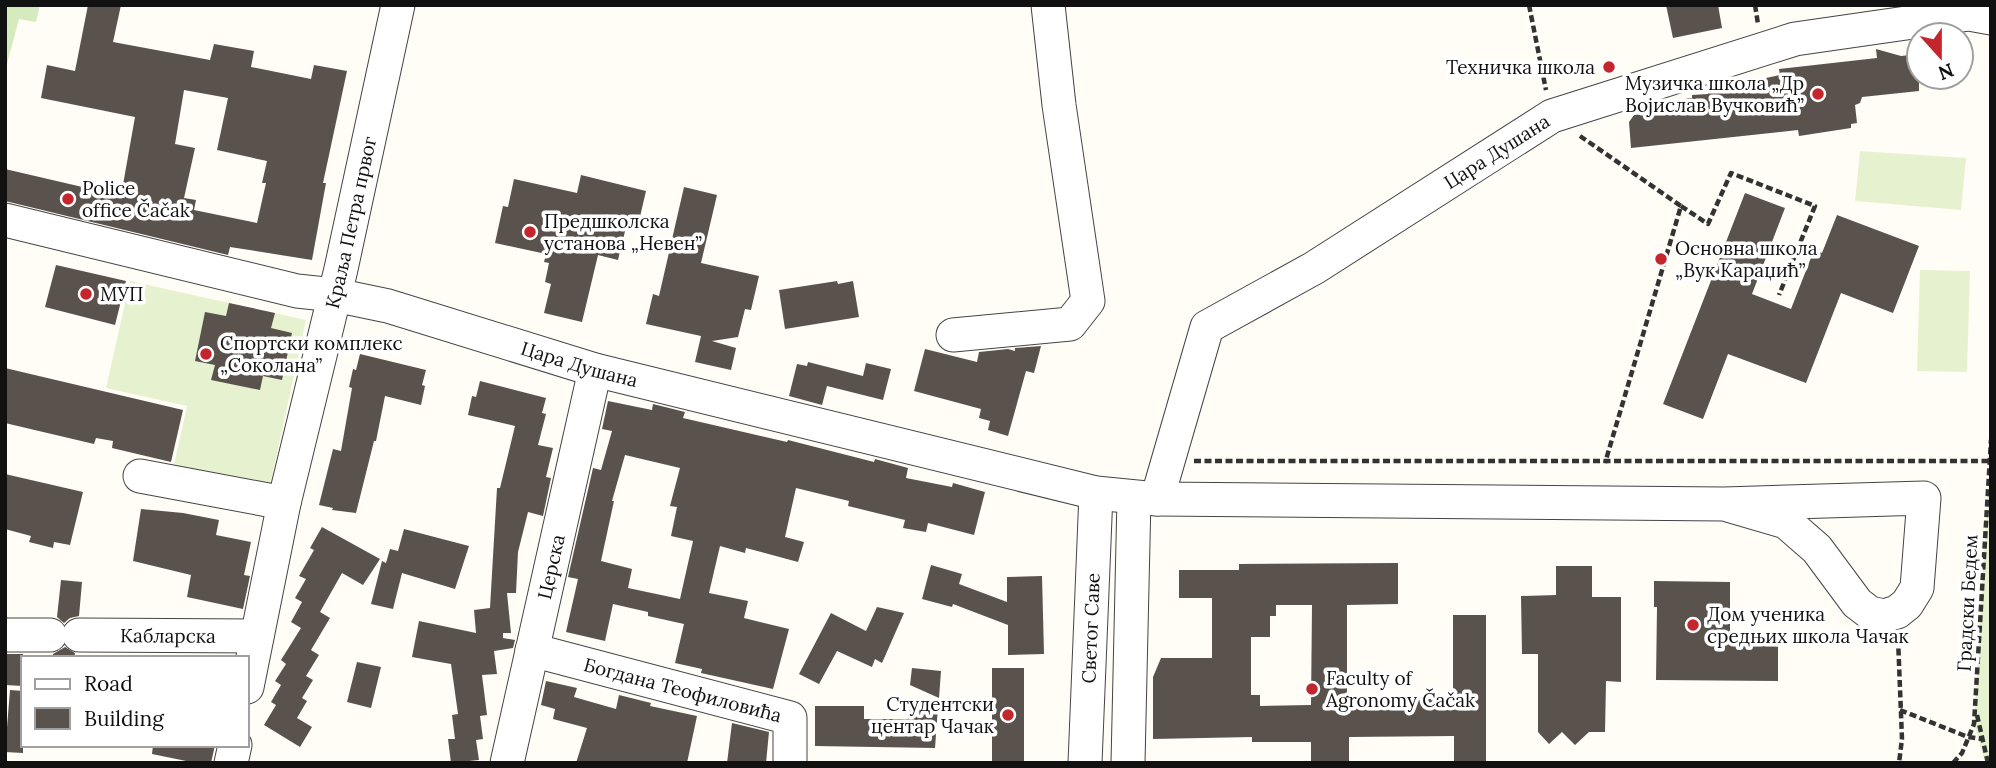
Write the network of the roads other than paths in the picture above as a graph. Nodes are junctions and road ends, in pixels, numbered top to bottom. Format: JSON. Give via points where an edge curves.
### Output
{"nodes":[{"id":1,"x":398,"y":5,"type":"edge"},
{"id":2,"x":1048,"y":5,"type":"edge"},
{"id":3,"x":1991,"y":18,"type":"edge"},
{"id":4,"x":5,"y":220,"type":"edge"},
{"id":5,"x":335,"y":296,"type":"junction"},
{"id":6,"x":953,"y":335,"type":"dead end"},
{"id":7,"x":595,"y":370,"type":"junction"},
{"id":8,"x":140,"y":476,"type":"dead end"},
{"id":9,"x":1096,"y":492,"type":"junction"},
{"id":10,"x":1146,"y":499,"type":"junction"},
{"id":11,"x":284,"y":503,"type":"junction"},
{"id":12,"x":1724,"y":503,"type":"junction"},
{"id":13,"x":5,"y":635,"type":"edge"},
{"id":14,"x":257,"y":636,"type":"junction"},
{"id":15,"x":532,"y":650,"type":"junction"},
{"id":16,"x":248,"y":682,"type":"edge"},
{"id":17,"x":508,"y":763,"type":"edge"},
{"id":18,"x":790,"y":763,"type":"edge"},
{"id":19,"x":1085,"y":763,"type":"edge"},
{"id":20,"x":1128,"y":763,"type":"edge"}],
"edges":[{"from":1,"to":5,"type":"street","name":"Краља Петра првог"},
{"from":2,"to":6,"type":"street","via":[[1088,301],[1070,324]]},
{"from":3,"to":10,"type":"street","name":"Цара Душана","via":[[1969,14],[1795,39],[1552,116],[1314,268],[1207,327],[1168,461]]},
{"from":4,"to":5,"type":"street","name":"Цара Душана","via":[[297,291]]},
{"from":5,"to":7,"type":"street","name":"Цара Душана","via":[[388,306]]},
{"from":5,"to":11,"type":"street","name":"Краља Петра првог"},
{"from":7,"to":9,"type":"street","name":"Цара Душана"},
{"from":7,"to":15,"type":"street","name":"Церска"},
{"from":8,"to":11,"type":"street"},
{"from":9,"to":10,"type":"street","name":"Цара Душана"},
{"from":9,"to":19,"type":"street","name":"Светог Саве"},
{"from":10,"to":12,"type":"street","name":"Цара Душана"},
{"from":10,"to":20,"type":"street","name":"Светог Саве"},
{"from":11,"to":14,"type":"street","name":"Краља Петра првог"},
{"from":12,"to":12,"type":"street","name":"Цара Душана","via":[[1924,498],[1917,588],[1897,612],[1884,616],[1870,613],[1817,550],[1786,522]]},
{"from":13,"to":14,"type":"street","name":"Кабларска"},
{"from":14,"to":16,"type":"street","name":"Краља Петра првог"},
{"from":15,"to":17,"type":"street","name":"Церска"},
{"from":15,"to":18,"type":"street","name":"Богдана Теофиловића","via":[[790,718]]}]}
